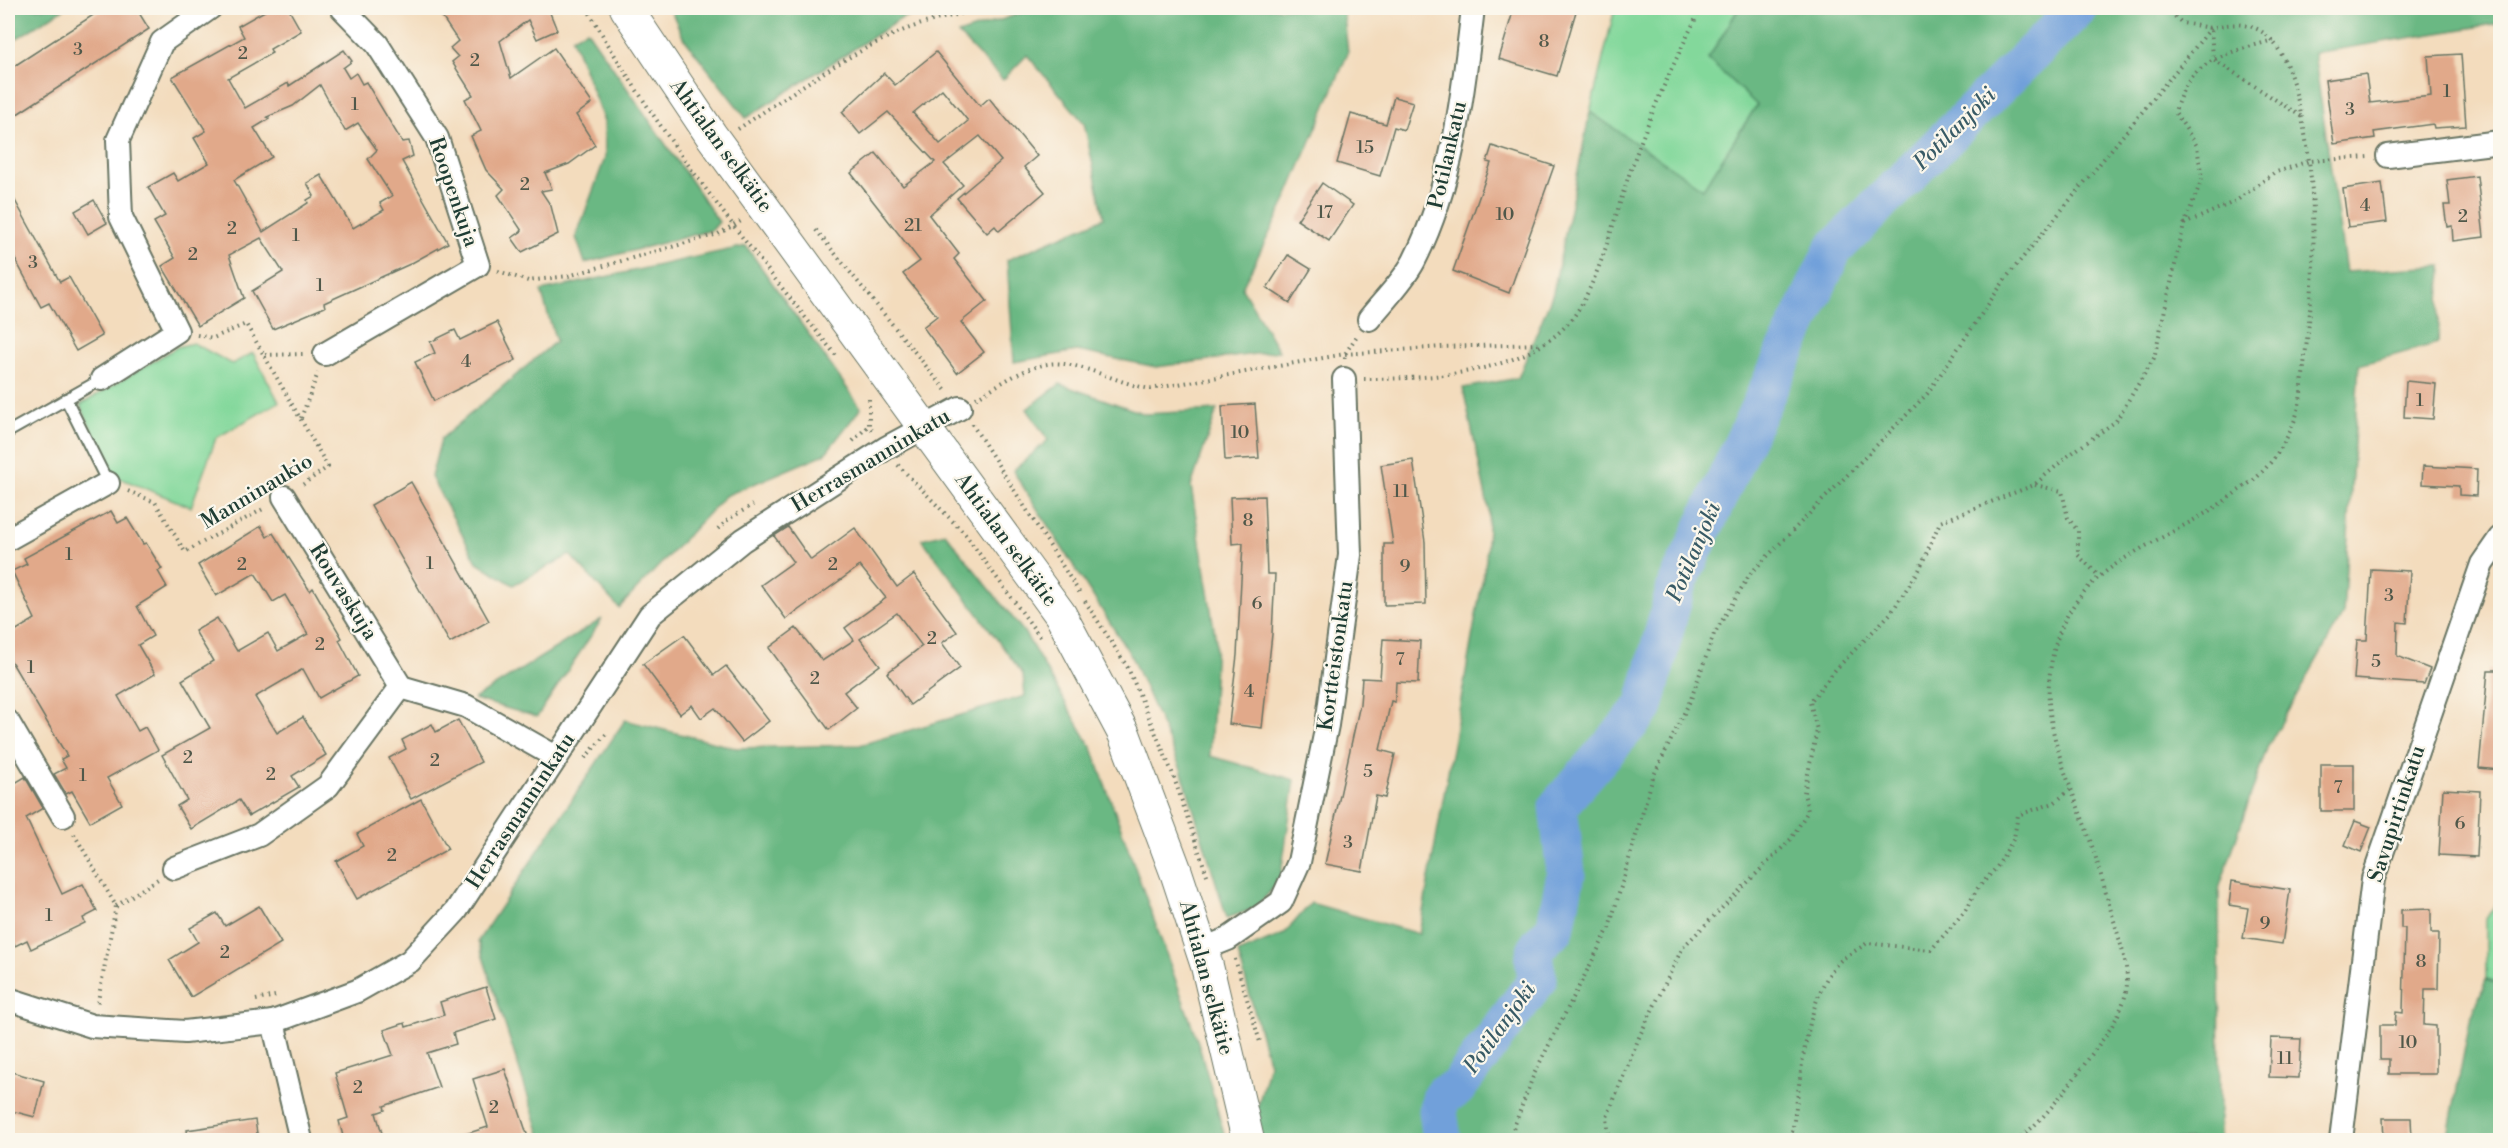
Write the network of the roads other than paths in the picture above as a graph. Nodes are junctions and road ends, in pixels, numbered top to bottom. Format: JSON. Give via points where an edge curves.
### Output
{"nodes":[{"id":1,"x":210,"y":8,"type":"edge"},
{"id":2,"x":342,"y":8,"type":"edge"},
{"id":3,"x":626,"y":8,"type":"edge"},
{"id":4,"x":1473,"y":8,"type":"edge"},
{"id":5,"x":2500,"y":142,"type":"edge"},
{"id":6,"x":2388,"y":156,"type":"road end"},
{"id":7,"x":1369,"y":319,"type":"road end"},
{"id":8,"x":325,"y":354,"type":"road end"},
{"id":9,"x":102,"y":379,"type":"joint"},
{"id":10,"x":1344,"y":379,"type":"road end"},
{"id":11,"x":66,"y":399,"type":"junction"},
{"id":12,"x":960,"y":408,"type":"road end"},
{"id":13,"x":924,"y":427,"type":"junction"},
{"id":14,"x":8,"y":432,"type":"edge"},
{"id":15,"x":108,"y":483,"type":"joint"},
{"id":16,"x":284,"y":497,"type":"road end"},
{"id":17,"x":2500,"y":538,"type":"edge"},
{"id":18,"x":8,"y":539,"type":"edge"},
{"id":19,"x":401,"y":687,"type":"junction"},
{"id":20,"x":8,"y":722,"type":"edge"},
{"id":21,"x":556,"y":757,"type":"junction"},
{"id":22,"x":63,"y":816,"type":"road end"},
{"id":23,"x":174,"y":868,"type":"road end"},
{"id":24,"x":1203,"y":949,"type":"junction"},
{"id":25,"x":8,"y":999,"type":"edge"},
{"id":26,"x":273,"y":1022,"type":"junction"},
{"id":27,"x":301,"y":1140,"type":"edge"},
{"id":28,"x":1248,"y":1140,"type":"edge"},
{"id":29,"x":2341,"y":1140,"type":"edge"}],
"edges":[{"from":1,"to":9,"type":"street","via":[[162,42],[118,140],[121,217],[177,331]]},
{"from":2,"to":8,"type":"street","name":"Roopenkuja","via":[[377,44],[437,138],[478,264]]},
{"from":3,"to":13,"type":"street","name":"Ahtialan selkätie","via":[[711,135]]},
{"from":4,"to":7,"type":"street","name":"Potilankatu","via":[[1461,104],[1441,200],[1413,263]]},
{"from":5,"to":6,"type":"street"},
{"from":9,"to":11,"type":"lane"},
{"from":10,"to":24,"type":"street","name":"Kortteistonkatu","via":[[1350,555],[1327,725],[1299,862],[1281,902],[1228,939]]},
{"from":11,"to":14,"type":"lane"},
{"from":11,"to":15,"type":"lane"},
{"from":12,"to":13,"type":"street","name":"Herrasmanninkatu"},
{"from":13,"to":21,"type":"street","name":"Herrasmanninkatu","via":[[743,540],[650,615]]},
{"from":13,"to":24,"type":"street","name":"Ahtialan selkätie","via":[[1060,614],[1124,734]]},
{"from":15,"to":18,"type":"street"},
{"from":16,"to":19,"type":"street","name":"Rouvaskuja"},
{"from":17,"to":29,"type":"street","name":"Savupirtinkatu","via":[[2482,564],[2373,879]]},
{"from":19,"to":21,"type":"street","via":[[466,706]]},
{"from":19,"to":23,"type":"street","via":[[328,786],[259,835]]},
{"from":20,"to":22,"type":"street"},
{"from":21,"to":26,"type":"street","name":"Herrasmanninkatu","via":[[456,911],[410,961],[357,991]]},
{"from":24,"to":28,"type":"street","name":"Ahtialan selkätie"},
{"from":25,"to":26,"type":"street","name":"Herrasmanninkatu","via":[[92,1026],[185,1032]]},
{"from":26,"to":27,"type":"street"}]}
